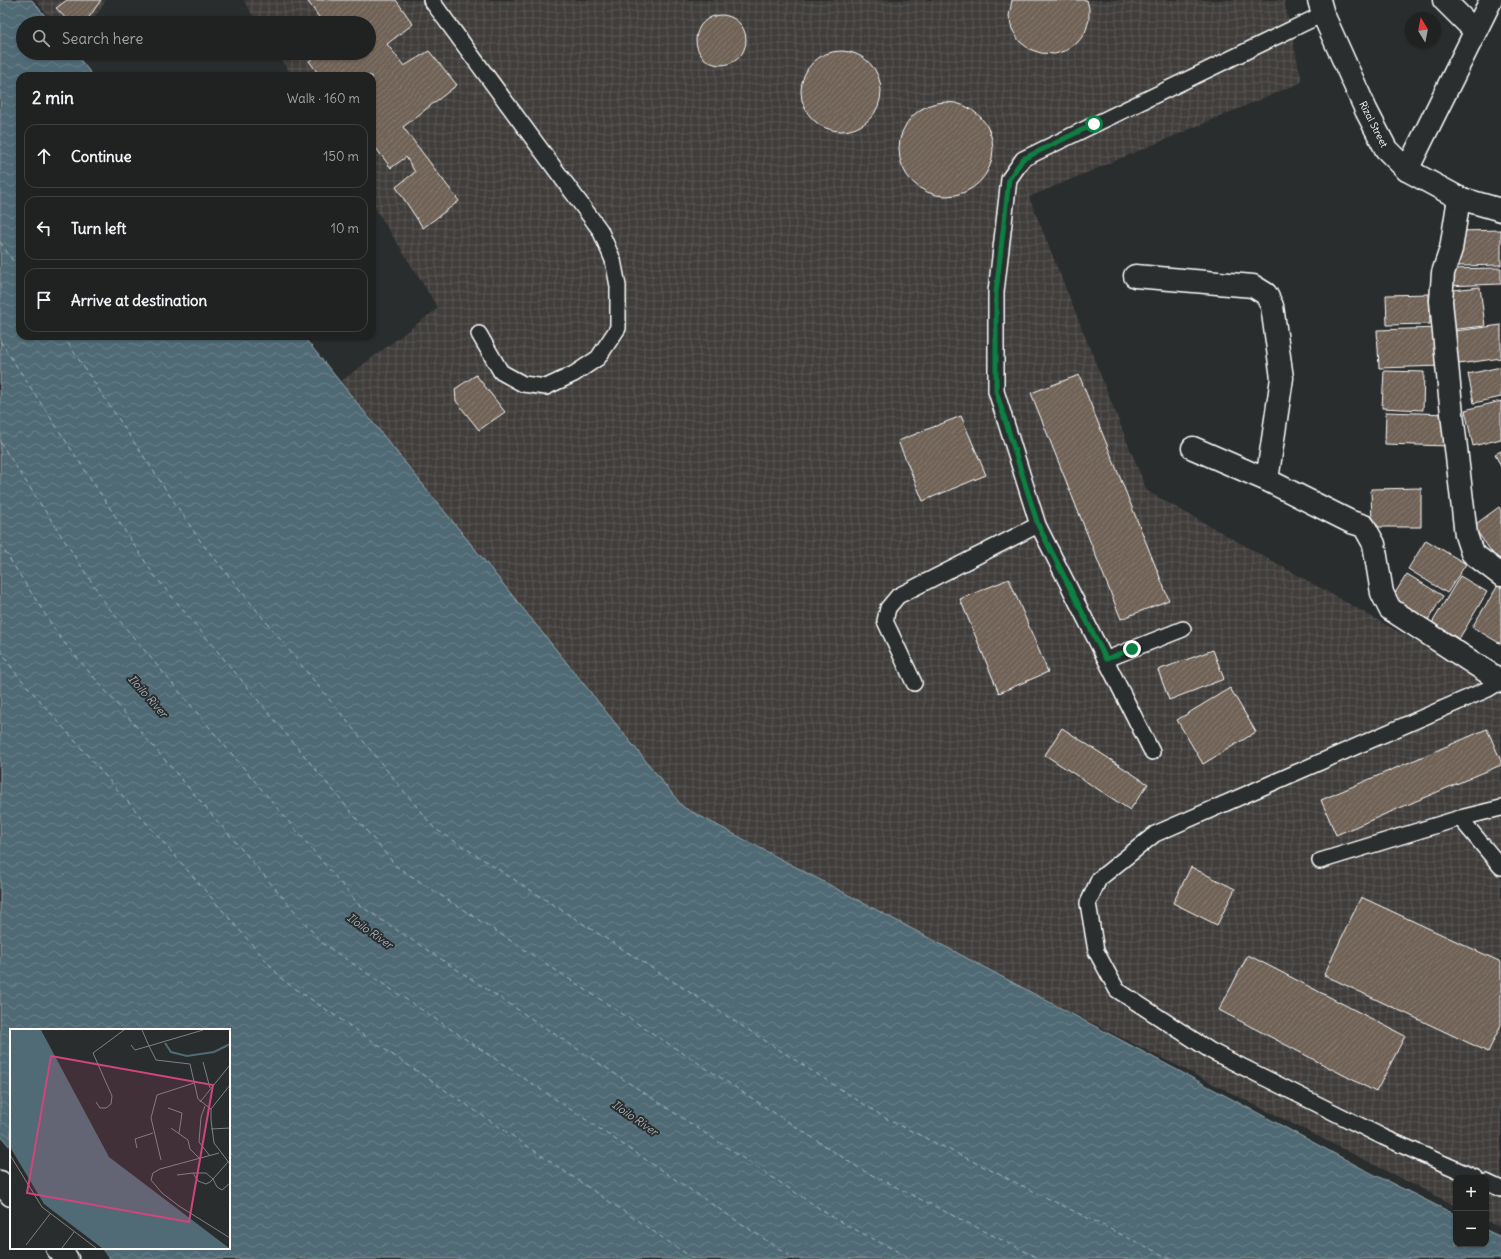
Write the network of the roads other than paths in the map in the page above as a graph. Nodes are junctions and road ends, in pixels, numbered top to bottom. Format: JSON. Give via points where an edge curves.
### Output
{"nodes":[{"id":1,"x":431,"y":0,"type":"edge"},
{"id":2,"x":1444,"y":0,"type":"edge"},
{"id":3,"x":1491,"y":0,"type":"edge"},
{"id":4,"x":1321,"y":7,"type":"edge"},
{"id":5,"x":1475,"y":31,"type":"junction"},
{"id":6,"x":1407,"y":170,"type":"junction"},
{"id":7,"x":1459,"y":198,"type":"junction"},
{"id":8,"x":1501,"y":210,"type":"edge"},
{"id":9,"x":1135,"y":276,"type":"dead end"},
{"id":10,"x":479,"y":334,"type":"dead end"},
{"id":11,"x":1193,"y":448,"type":"dead end"},
{"id":12,"x":1267,"y":480,"type":"junction"},
{"id":13,"x":1038,"y":525,"type":"junction"},
{"id":14,"x":1501,"y":575,"type":"edge"},
{"id":15,"x":1183,"y":629,"type":"dead end"},
{"id":16,"x":1106,"y":659,"type":"junction"},
{"id":17,"x":1501,"y":681,"type":"edge"},
{"id":18,"x":914,"y":683,"type":"dead end"},
{"id":19,"x":1152,"y":752,"type":"dead end"},
{"id":20,"x":1501,"y":808,"type":"edge"},
{"id":21,"x":1460,"y":818,"type":"junction"},
{"id":22,"x":1320,"y":861,"type":"dead end"},
{"id":23,"x":1501,"y":867,"type":"edge"},
{"id":24,"x":1469,"y":1175,"type":"edge"},
{"id":25,"x":0,"y":1182,"type":"edge"},
{"id":26,"x":1489,"y":1183,"type":"edge"},
{"id":27,"x":1501,"y":1189,"type":"edge"},
{"id":28,"x":10,"y":1194,"type":"edge"},
{"id":29,"x":58,"y":1249,"type":"edge"},
{"id":30,"x":67,"y":1259,"type":"edge"}],
"edges":[{"from":1,"to":10,"type":"lane","via":[[600,230],[613,260],[618,286],[618,328],[598,358],[574,374],[546,387],[523,384],[501,372]]},
{"from":2,"to":5,"type":"street"},
{"from":3,"to":5,"type":"street"},
{"from":4,"to":6,"type":"street","name":"Rizal Street","via":[[1386,149]]},
{"from":4,"to":13,"type":"lane","via":[[1023,159],[1009,179],[996,292],[996,391]]},
{"from":5,"to":6,"type":"street"},
{"from":6,"to":7,"type":"street","name":"Rizal Street"},
{"from":7,"to":8,"type":"street","name":"Rizal Street"},
{"from":7,"to":14,"type":"street","via":[[1451,249],[1442,273],[1441,301],[1450,396],[1466,535],[1472,553]]},
{"from":9,"to":12,"type":"street","via":[[1254,286],[1266,294],[1272,306],[1282,378]]},
{"from":11,"to":12,"type":"street"},
{"from":12,"to":17,"type":"street","via":[[1364,526],[1374,544],[1382,593],[1390,609]]},
{"from":13,"to":16,"type":"lane"},
{"from":13,"to":18,"type":"lane","via":[[898,596],[888,608],[885,621]]},
{"from":15,"to":16,"type":"lane"},
{"from":16,"to":19,"type":"lane"},
{"from":17,"to":24,"type":"lane","via":[[1156,834],[1099,879],[1088,902],[1096,951],[1117,990],[1211,1051],[1383,1137]]},
{"from":20,"to":21,"type":"lane"},
{"from":21,"to":22,"type":"lane"},
{"from":21,"to":23,"type":"lane"},
{"from":25,"to":28,"type":"street"},
{"from":26,"to":27,"type":"lane"},
{"from":29,"to":30,"type":"street"}]}
